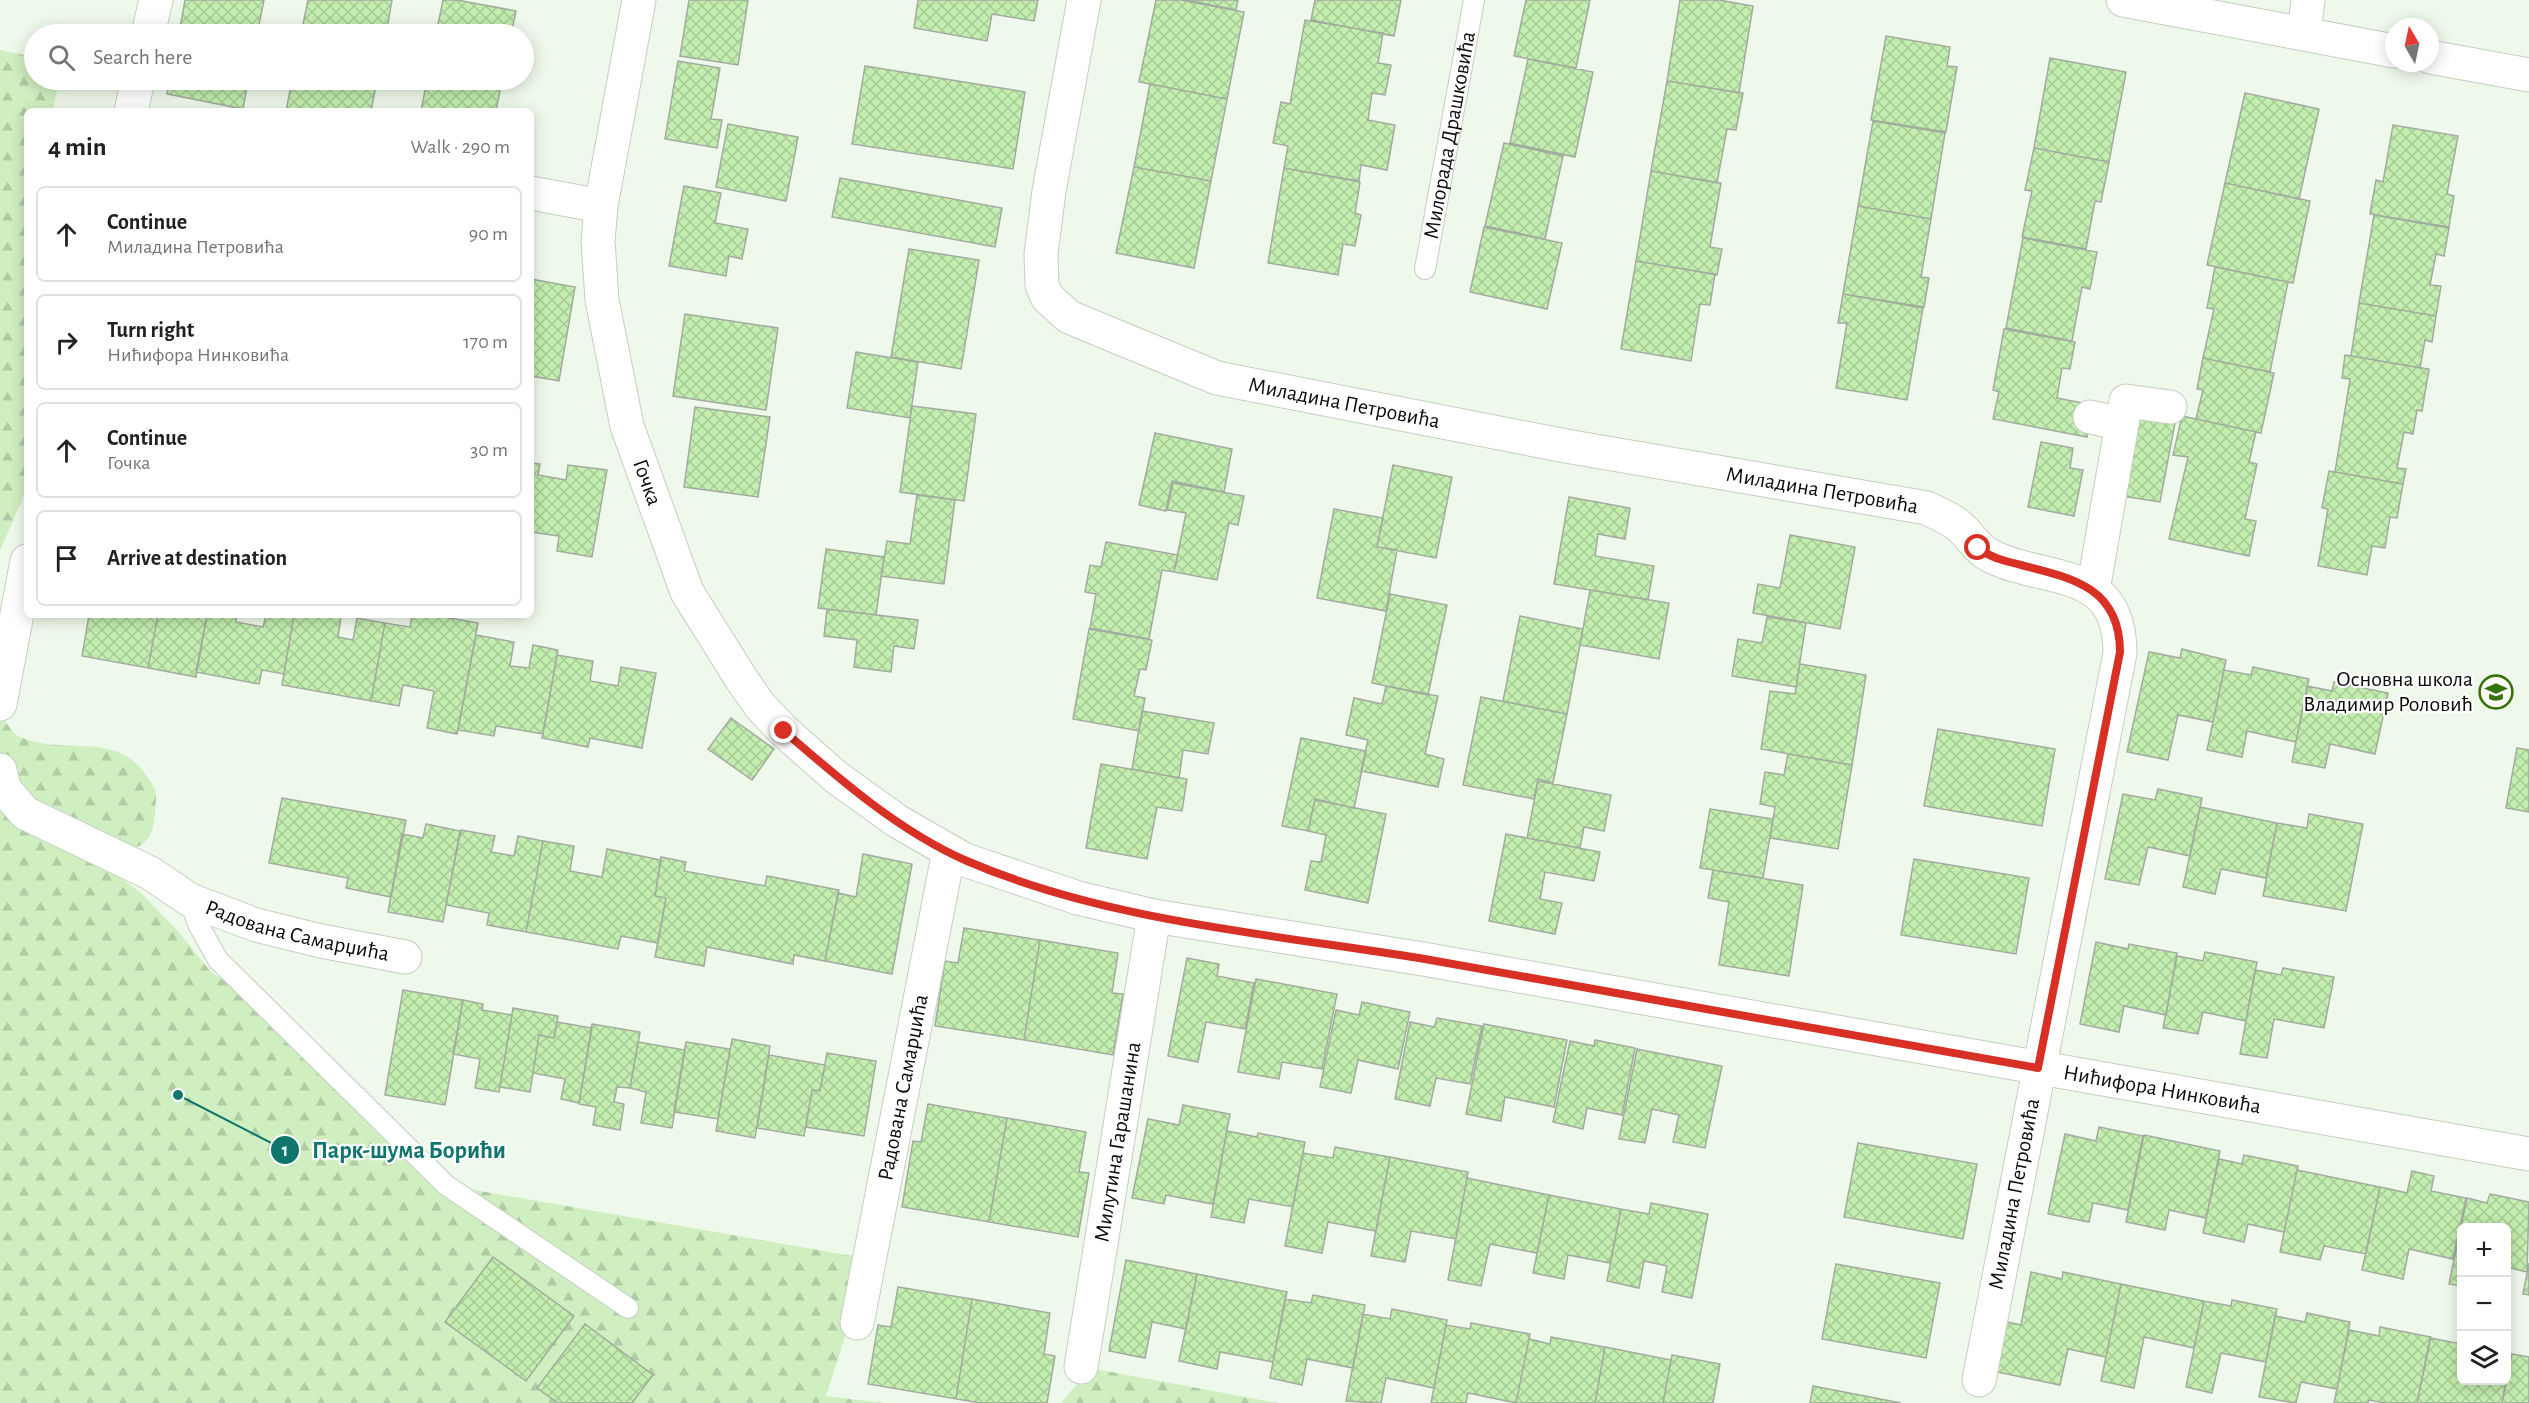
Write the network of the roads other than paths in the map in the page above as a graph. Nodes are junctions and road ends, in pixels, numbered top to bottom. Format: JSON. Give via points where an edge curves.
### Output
{"nodes":[{"id":1,"x":156,"y":0,"type":"edge"},
{"id":2,"x":639,"y":0,"type":"edge"},
{"id":3,"x":1084,"y":0,"type":"edge"},
{"id":4,"x":1474,"y":0,"type":"edge"},
{"id":5,"x":2123,"y":0,"type":"edge"},
{"id":6,"x":2308,"y":0,"type":"edge"},
{"id":7,"x":150,"y":24,"type":"edge"},
{"id":8,"x":2304,"y":34,"type":"junction"},
{"id":9,"x":2385,"y":49,"type":"edge"},
{"id":10,"x":2439,"y":59,"type":"edge"},
{"id":11,"x":2529,"y":75,"type":"edge"},
{"id":12,"x":136,"y":90,"type":"edge"},
{"id":13,"x":132,"y":108,"type":"edge"},
{"id":14,"x":534,"y":194,"type":"edge"},
{"id":15,"x":601,"y":206,"type":"junction"},
{"id":16,"x":1425,"y":269,"type":"dead end"},
{"id":17,"x":2170,"y":407,"type":"dead end"},
{"id":18,"x":2090,"y":417,"type":"dead end"},
{"id":19,"x":2122,"y":424,"type":"junction"},
{"id":20,"x":24,"y":577,"type":"edge"},
{"id":21,"x":2093,"y":590,"type":"junction"},
{"id":22,"x":0,"y":704,"type":"edge"},
{"id":23,"x":0,"y":771,"type":"edge"},
{"id":24,"x":950,"y":851,"type":"junction"},
{"id":25,"x":190,"y":900,"type":"junction"},
{"id":26,"x":1154,"y":916,"type":"junction"},
{"id":27,"x":405,"y":957,"type":"dead end"},
{"id":28,"x":2038,"y":1068,"type":"junction"},
{"id":29,"x":2529,"y":1154,"type":"edge"},
{"id":30,"x":628,"y":1308,"type":"dead end"},
{"id":31,"x":857,"y":1323,"type":"dead end"},
{"id":32,"x":1081,"y":1367,"type":"dead end"},
{"id":33,"x":1980,"y":1380,"type":"dead end"}],
"edges":[{"from":1,"to":7,"type":"street"},
{"from":2,"to":15,"type":"street","name":"Гочка"},
{"from":3,"to":21,"type":"street","name":"Миладина Петровића","via":[[1041,254],[1042,285],[1047,297],[1069,317],[1217,378],[1566,446],[1927,508],[1959,526],[1986,554],[2056,574]]},
{"from":4,"to":16,"type":"lane","name":"Милорада Драшковића"},
{"from":5,"to":8,"type":"street"},
{"from":6,"to":8,"type":"street"},
{"from":8,"to":9,"type":"street"},
{"from":10,"to":11,"type":"street"},
{"from":12,"to":13,"type":"street"},
{"from":14,"to":15,"type":"street"},
{"from":15,"to":24,"type":"street","name":"Гочка","via":[[598,260],[615,373],[639,464],[687,592],[742,680],[784,731],[861,795]]},
{"from":17,"to":19,"type":"street","via":[[2126,401]]},
{"from":18,"to":19,"type":"street"},
{"from":19,"to":21,"type":"street"},
{"from":20,"to":22,"type":"street"},
{"from":21,"to":28,"type":"street","name":"Миладина Петровића","via":[[2115,620],[2120,652]]},
{"from":23,"to":25,"type":"street","name":"Радована Самарџића","via":[[4,788],[25,813],[150,873]]},
{"from":24,"to":26,"type":"street","name":"Нићифора Нинковића","via":[[1019,880]]},
{"from":24,"to":31,"type":"street","name":"Радована Самарџића"},
{"from":25,"to":27,"type":"street","name":"Радована Самарџића","via":[[256,925]]},
{"from":25,"to":30,"type":"lane","via":[[218,960],[446,1185]]},
{"from":26,"to":28,"type":"street","name":"Нићифора Нинковића","via":[[1423,959]]},
{"from":26,"to":32,"type":"street","name":"Милутина Гарашанина"},
{"from":28,"to":29,"type":"street","name":"Нићифора Нинковића"},
{"from":28,"to":33,"type":"street","name":"Миладина Петровића"}]}
